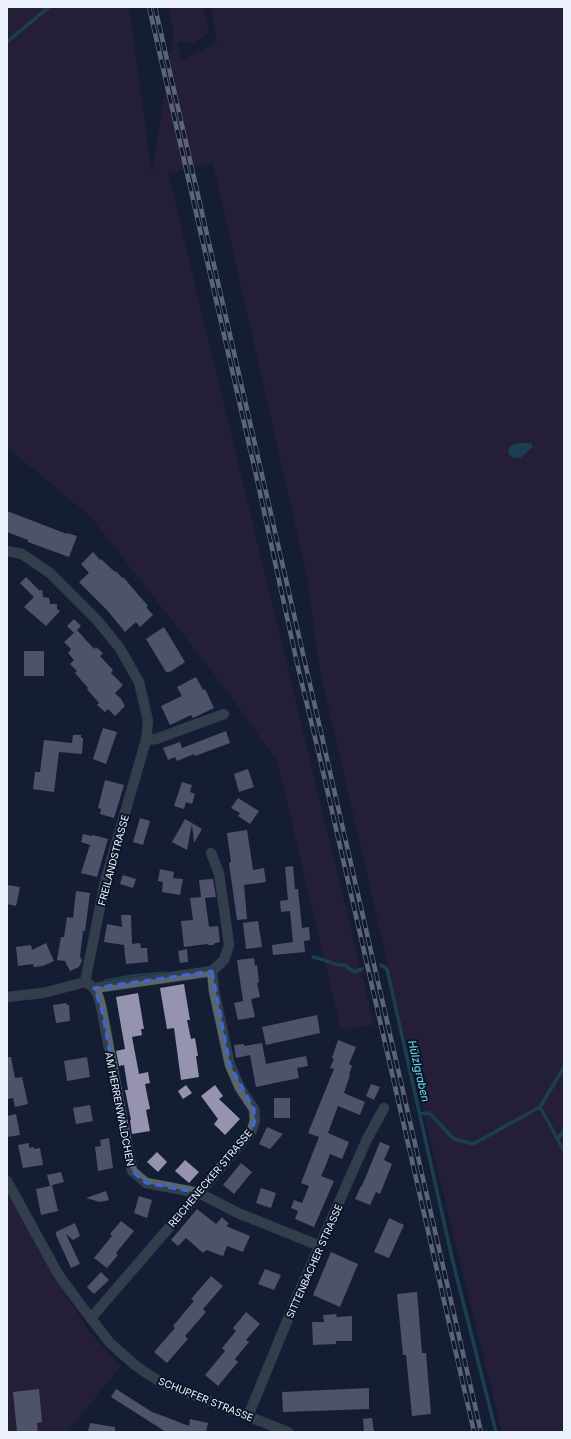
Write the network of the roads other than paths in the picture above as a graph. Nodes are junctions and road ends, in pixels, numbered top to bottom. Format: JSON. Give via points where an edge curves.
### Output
{"nodes":[{"id":1,"x":7,"y":551,"type":"edge"},
{"id":2,"x":224,"y":714,"type":"dead end"},
{"id":3,"x":146,"y":740,"type":"junction"},
{"id":4,"x":211,"y":853,"type":"dead end"},
{"id":5,"x":212,"y":971,"type":"junction"},
{"id":6,"x":85,"y":982,"type":"junction"},
{"id":7,"x":94,"y":988,"type":"junction"},
{"id":8,"x":7,"y":997,"type":"edge"},
{"id":9,"x":384,"y":1108,"type":"dead end"},
{"id":10,"x":7,"y":1181,"type":"edge"},
{"id":11,"x":200,"y":1193,"type":"junction"},
{"id":12,"x":320,"y":1246,"type":"junction"},
{"id":13,"x":91,"y":1318,"type":"junction"},
{"id":14,"x":248,"y":1416,"type":"junction"},
{"id":15,"x":288,"y":1432,"type":"edge"}],
"edges":[{"from":1,"to":3,"type":"street","name":"FREILANDSTRASSE","via":[[22,554],[50,573],[97,620],[119,647],[139,682],[148,721]]},
{"from":2,"to":3,"type":"street","via":[[156,739]]},
{"from":3,"to":6,"type":"street","name":"FREILANDSTRASSE","via":[[105,882]]},
{"from":4,"to":5,"type":"street","via":[[218,873],[229,945],[224,960]]},
{"from":5,"to":7,"type":"street"},
{"from":5,"to":11,"type":"street","name":"REICHENECKER STRASSE","via":[[230,1065],[240,1088],[254,1109],[255,1120],[252,1130]]},
{"from":6,"to":7,"type":"street"},
{"from":6,"to":8,"type":"street","via":[[43,993]]},
{"from":7,"to":11,"type":"street","name":"AM HERRENWÄLDCHEN","via":[[102,1010],[132,1171],[146,1183]]},
{"from":9,"to":12,"type":"street","name":"SITTENBACHER STRASSE","via":[[367,1139]]},
{"from":10,"to":13,"type":"street","name":"SCHUPFER STRASSE","via":[[58,1274]]},
{"from":11,"to":12,"type":"street","name":"AM HERRENWÄLDCHEN","via":[[238,1213]]},
{"from":11,"to":13,"type":"street","name":"REICHENECKER STRASSE"},
{"from":12,"to":14,"type":"street","name":"SITTENBACHER STRASSE"},
{"from":13,"to":14,"type":"street","name":"SCHUPFER STRASSE","via":[[110,1343],[149,1375],[163,1383]]},
{"from":14,"to":15,"type":"street","name":"SCHUPFER STRASSE"}]}
